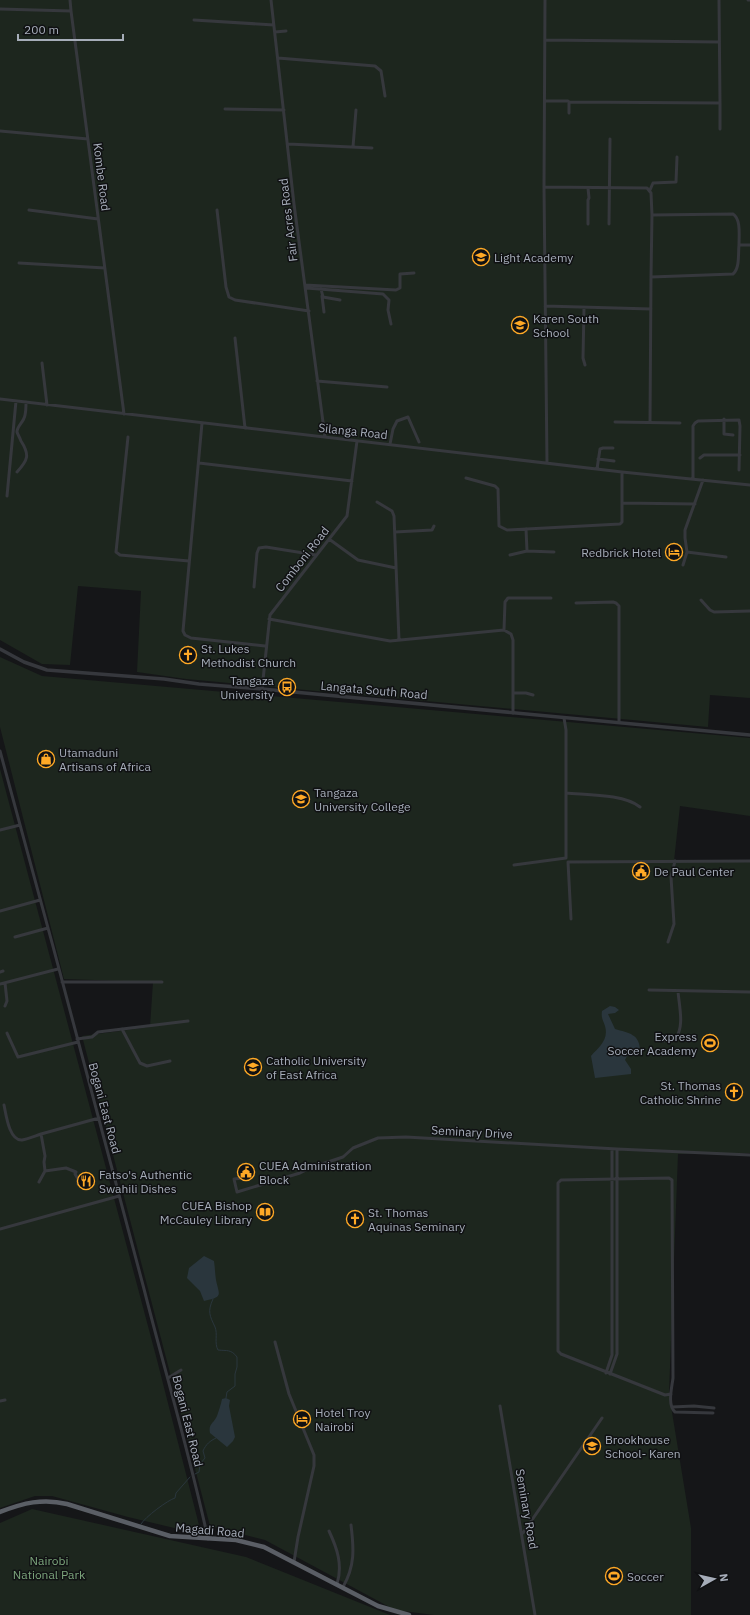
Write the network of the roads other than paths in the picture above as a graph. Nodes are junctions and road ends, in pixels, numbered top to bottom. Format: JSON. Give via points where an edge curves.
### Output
{"nodes":[{"id":1,"x":70,"y":0,"type":"edge"},
{"id":2,"x":271,"y":0,"type":"edge"},
{"id":3,"x":545,"y":0,"type":"edge"},
{"id":4,"x":719,"y":0,"type":"edge"},
{"id":5,"x":0,"y":9,"type":"edge"},
{"id":6,"x":71,"y":11,"type":"junction"},
{"id":7,"x":194,"y":20,"type":"dead end"},
{"id":8,"x":274,"y":25,"type":"junction"},
{"id":9,"x":286,"y":31,"type":"dead end"},
{"id":10,"x":275,"y":32,"type":"junction"},
{"id":11,"x":545,"y":40,"type":"junction"},
{"id":12,"x":719,"y":42,"type":"junction"},
{"id":13,"x":278,"y":58,"type":"junction"},
{"id":14,"x":385,"y":96,"type":"dead end"},
{"id":15,"x":546,"y":101,"type":"junction"},
{"id":16,"x":569,"y":102,"type":"junction"},
{"id":17,"x":720,"y":103,"type":"junction"},
{"id":18,"x":225,"y":109,"type":"dead end"},
{"id":19,"x":284,"y":110,"type":"junction"},
{"id":20,"x":356,"y":110,"type":"dead end"},
{"id":21,"x":569,"y":113,"type":"dead end"},
{"id":22,"x":720,"y":129,"type":"dead end"},
{"id":23,"x":0,"y":131,"type":"edge"},
{"id":24,"x":88,"y":139,"type":"junction"},
{"id":25,"x":610,"y":139,"type":"dead end"},
{"id":26,"x":288,"y":144,"type":"junction"},
{"id":27,"x":353,"y":147,"type":"junction"},
{"id":28,"x":372,"y":148,"type":"dead end"},
{"id":29,"x":677,"y":156,"type":"dead end"},
{"id":30,"x":544,"y":187,"type":"junction"},
{"id":31,"x":610,"y":187,"type":"junction"},
{"id":32,"x":588,"y":188,"type":"junction"},
{"id":33,"x":650,"y":190,"type":"junction"},
{"id":34,"x":29,"y":210,"type":"dead end"},
{"id":35,"x":217,"y":210,"type":"dead end"},
{"id":36,"x":652,"y":215,"type":"junction"},
{"id":37,"x":98,"y":219,"type":"junction"},
{"id":38,"x":588,"y":224,"type":"dead end"},
{"id":39,"x":609,"y":224,"type":"dead end"},
{"id":40,"x":739,"y":245,"type":"junction"},
{"id":41,"x":750,"y":245,"type":"edge"},
{"id":42,"x":19,"y":262,"type":"dead end"},
{"id":43,"x":105,"y":268,"type":"junction"},
{"id":44,"x":414,"y":273,"type":"dead end"},
{"id":45,"x":651,"y":277,"type":"junction"},
{"id":46,"x":306,"y":286,"type":"junction"},
{"id":47,"x":320,"y":289,"type":"junction"},
{"id":48,"x":322,"y":296,"type":"junction"},
{"id":49,"x":340,"y":300,"type":"dead end"},
{"id":50,"x":545,"y":306,"type":"junction"},
{"id":51,"x":584,"y":308,"type":"junction"},
{"id":52,"x":651,"y":309,"type":"junction"},
{"id":53,"x":309,"y":311,"type":"junction"},
{"id":54,"x":324,"y":312,"type":"dead end"},
{"id":55,"x":391,"y":324,"type":"dead end"},
{"id":56,"x":234,"y":338,"type":"dead end"},
{"id":57,"x":42,"y":363,"type":"dead end"},
{"id":58,"x":585,"y":364,"type":"dead end"},
{"id":59,"x":318,"y":381,"type":"junction"},
{"id":60,"x":387,"y":387,"type":"dead end"},
{"id":61,"x":0,"y":399,"type":"edge"},
{"id":62,"x":16,"y":401,"type":"junction"},
{"id":63,"x":26,"y":402,"type":"junction"},
{"id":64,"x":47,"y":405,"type":"junction"},
{"id":65,"x":124,"y":414,"type":"junction"},
{"id":66,"x":724,"y":420,"type":"junction"},
{"id":67,"x":615,"y":422,"type":"dead end"},
{"id":68,"x":650,"y":422,"type":"junction"},
{"id":69,"x":202,"y":423,"type":"junction"},
{"id":70,"x":680,"y":423,"type":"dead end"},
{"id":71,"x":245,"y":428,"type":"junction"},
{"id":72,"x":733,"y":435,"type":"dead end"},
{"id":73,"x":128,"y":437,"type":"dead end"},
{"id":74,"x":325,"y":437,"type":"junction"},
{"id":75,"x":356,"y":440,"type":"junction"},
{"id":76,"x":419,"y":442,"type":"dead end"},
{"id":77,"x":390,"y":444,"type":"junction"},
{"id":78,"x":613,"y":448,"type":"dead end"},
{"id":79,"x":740,"y":455,"type":"junction"},
{"id":80,"x":700,"y":458,"type":"dead end"},
{"id":81,"x":598,"y":460,"type":"junction"},
{"id":82,"x":614,"y":461,"type":"dead end"},
{"id":83,"x":199,"y":463,"type":"junction"},
{"id":84,"x":547,"y":463,"type":"junction"},
{"id":85,"x":597,"y":469,"type":"junction"},
{"id":86,"x":739,"y":470,"type":"dead end"},
{"id":87,"x":17,"y":472,"type":"dead end"},
{"id":88,"x":622,"y":472,"type":"junction"},
{"id":89,"x":466,"y":478,"type":"dead end"},
{"id":90,"x":693,"y":479,"type":"junction"},
{"id":91,"x":703,"y":480,"type":"junction"},
{"id":92,"x":352,"y":481,"type":"junction"},
{"id":93,"x":750,"y":485,"type":"edge"},
{"id":94,"x":7,"y":496,"type":"dead end"},
{"id":95,"x":377,"y":502,"type":"dead end"},
{"id":96,"x":622,"y":503,"type":"junction"},
{"id":97,"x":695,"y":504,"type":"junction"},
{"id":98,"x":434,"y":526,"type":"dead end"},
{"id":99,"x":526,"y":529,"type":"junction"},
{"id":100,"x":395,"y":532,"type":"junction"},
{"id":101,"x":329,"y":539,"type":"junction"},
{"id":102,"x":526,"y":551,"type":"junction"},
{"id":103,"x":554,"y":552,"type":"dead end"},
{"id":104,"x":687,"y":552,"type":"junction"},
{"id":105,"x":316,"y":555,"type":"junction"},
{"id":106,"x":510,"y":555,"type":"dead end"},
{"id":107,"x":726,"y":557,"type":"dead end"},
{"id":108,"x":189,"y":561,"type":"junction"},
{"id":109,"x":683,"y":564,"type":"dead end"},
{"id":110,"x":396,"y":568,"type":"junction"},
{"id":111,"x":254,"y":587,"type":"dead end"},
{"id":112,"x":551,"y":598,"type":"dead end"},
{"id":113,"x":701,"y":600,"type":"dead end"},
{"id":114,"x":576,"y":603,"type":"dead end"},
{"id":115,"x":750,"y":610,"type":"edge"},
{"id":116,"x":268,"y":619,"type":"junction"},
{"id":117,"x":504,"y":630,"type":"junction"},
{"id":118,"x":399,"y":640,"type":"junction"},
{"id":119,"x":266,"y":646,"type":"junction"},
{"id":120,"x":0,"y":649,"type":"edge"},
{"id":121,"x":262,"y":689,"type":"junction"},
{"id":122,"x":513,"y":693,"type":"junction"},
{"id":123,"x":532,"y":695,"type":"dead end"},
{"id":124,"x":513,"y":713,"type":"junction"},
{"id":125,"x":564,"y":718,"type":"junction"},
{"id":126,"x":619,"y":722,"type":"junction"},
{"id":127,"x":750,"y":735,"type":"edge"},
{"id":128,"x":0,"y":751,"type":"edge"},
{"id":129,"x":566,"y":793,"type":"junction"},
{"id":130,"x":640,"y":807,"type":"dead end"},
{"id":131,"x":20,"y":825,"type":"junction"},
{"id":132,"x":0,"y":830,"type":"edge"},
{"id":133,"x":675,"y":861,"type":"junction"},
{"id":134,"x":750,"y":861,"type":"edge"},
{"id":135,"x":514,"y":865,"type":"dead end"},
{"id":136,"x":40,"y":900,"type":"junction"},
{"id":137,"x":0,"y":911,"type":"edge"},
{"id":138,"x":571,"y":920,"type":"dead end"},
{"id":139,"x":48,"y":928,"type":"junction"},
{"id":140,"x":15,"y":938,"type":"dead end"},
{"id":141,"x":668,"y":942,"type":"dead end"},
{"id":142,"x":58,"y":969,"type":"junction"},
{"id":143,"x":62,"y":982,"type":"junction"},
{"id":144,"x":162,"y":982,"type":"dead end"},
{"id":145,"x":1,"y":983,"type":"edge"},
{"id":146,"x":649,"y":990,"type":"dead end"},
{"id":147,"x":678,"y":991,"type":"junction"},
{"id":148,"x":750,"y":992,"type":"edge"},
{"id":149,"x":5,"y":1006,"type":"dead end"},
{"id":150,"x":188,"y":1021,"type":"dead end"},
{"id":151,"x":122,"y":1029,"type":"junction"},
{"id":152,"x":7,"y":1033,"type":"dead end"},
{"id":153,"x":77,"y":1040,"type":"junction"},
{"id":154,"x":663,"y":1041,"type":"dead end"},
{"id":155,"x":170,"y":1061,"type":"dead end"},
{"id":156,"x":4,"y":1105,"type":"dead end"},
{"id":157,"x":99,"y":1118,"type":"junction"},
{"id":158,"x":41,"y":1134,"type":"junction"},
{"id":159,"x":612,"y":1149,"type":"junction"},
{"id":160,"x":617,"y":1149,"type":"junction"},
{"id":161,"x":750,"y":1155,"type":"edge"},
{"id":162,"x":45,"y":1171,"type":"junction"},
{"id":163,"x":252,"y":1173,"type":"dead end"},
{"id":164,"x":612,"y":1179,"type":"junction"},
{"id":165,"x":617,"y":1179,"type":"junction"},
{"id":166,"x":39,"y":1182,"type":"dead end"},
{"id":167,"x":85,"y":1187,"type":"dead end"},
{"id":168,"x":119,"y":1196,"type":"junction"},
{"id":169,"x":0,"y":1229,"type":"edge"},
{"id":170,"x":276,"y":1342,"type":"dead end"},
{"id":171,"x":181,"y":1370,"type":"dead end"},
{"id":172,"x":608,"y":1374,"type":"junction"},
{"id":173,"x":168,"y":1378,"type":"junction"},
{"id":174,"x":671,"y":1394,"type":"junction"},
{"id":175,"x":5,"y":1400,"type":"dead end"},
{"id":176,"x":0,"y":1401,"type":"edge"},
{"id":177,"x":500,"y":1406,"type":"dead end"},
{"id":178,"x":672,"y":1407,"type":"junction"},
{"id":179,"x":714,"y":1408,"type":"dead end"},
{"id":180,"x":713,"y":1413,"type":"dead end"},
{"id":181,"x":602,"y":1418,"type":"dead end"},
{"id":182,"x":0,"y":1512,"type":"edge"},
{"id":183,"x":351,"y":1525,"type":"dead end"},
{"id":184,"x":329,"y":1531,"type":"dead end"},
{"id":185,"x":522,"y":1533,"type":"junction"},
{"id":186,"x":208,"y":1539,"type":"junction"},
{"id":187,"x":294,"y":1562,"type":"junction"},
{"id":188,"x":337,"y":1584,"type":"junction"},
{"id":189,"x":343,"y":1587,"type":"junction"},
{"id":190,"x":409,"y":1615,"type":"edge"},
{"id":191,"x":535,"y":1615,"type":"edge"}],
"edges":[{"from":1,"to":6,"type":"street","name":"Kombe Road"},
{"from":2,"to":8,"type":"street","name":"Fair Acres Road"},
{"from":3,"to":11,"type":"street"},
{"from":4,"to":12,"type":"street"},
{"from":5,"to":6,"type":"street"},
{"from":6,"to":24,"type":"street","name":"Kombe Road"},
{"from":7,"to":8,"type":"street"},
{"from":8,"to":10,"type":"street","name":"Fair Acres Road"},
{"from":9,"to":10,"type":"street"},
{"from":10,"to":13,"type":"street","name":"Fair Acres Road"},
{"from":11,"to":12,"type":"street"},
{"from":11,"to":15,"type":"street"},
{"from":12,"to":17,"type":"street"},
{"from":13,"to":14,"type":"street","via":[[375,66],[381,71]]},
{"from":13,"to":19,"type":"street","name":"Fair Acres Road"},
{"from":15,"to":16,"type":"street"},
{"from":15,"to":30,"type":"street"},
{"from":16,"to":17,"type":"street"},
{"from":16,"to":21,"type":"street"},
{"from":17,"to":22,"type":"street"},
{"from":18,"to":19,"type":"street"},
{"from":19,"to":26,"type":"street","name":"Fair Acres Road"},
{"from":20,"to":27,"type":"street"},
{"from":23,"to":24,"type":"street"},
{"from":24,"to":37,"type":"street","name":"Kombe Road"},
{"from":25,"to":31,"type":"street"},
{"from":26,"to":27,"type":"street"},
{"from":26,"to":46,"type":"street","name":"Fair Acres Road"},
{"from":27,"to":28,"type":"street"},
{"from":29,"to":33,"type":"street","via":[[676,182],[653,183]]},
{"from":30,"to":32,"type":"street"},
{"from":30,"to":50,"type":"street"},
{"from":31,"to":32,"type":"street"},
{"from":31,"to":33,"type":"street"},
{"from":31,"to":39,"type":"street"},
{"from":32,"to":38,"type":"street"},
{"from":33,"to":36,"type":"street"},
{"from":34,"to":37,"type":"street"},
{"from":35,"to":53,"type":"street","via":[[226,290],[229,297]]},
{"from":36,"to":40,"type":"street","via":[[733,214],[738,220]]},
{"from":36,"to":45,"type":"street"},
{"from":37,"to":43,"type":"street","name":"Kombe Road"},
{"from":40,"to":41,"type":"street"},
{"from":40,"to":45,"type":"street","via":[[737,265],[733,274]]},
{"from":42,"to":43,"type":"street"},
{"from":43,"to":65,"type":"street","name":"Kombe Road"},
{"from":44,"to":46,"type":"street","via":[[400,274],[400,288],[396,290]]},
{"from":45,"to":52,"type":"street"},
{"from":46,"to":47,"type":"street"},
{"from":46,"to":53,"type":"street","name":"Fair Acres Road"},
{"from":47,"to":48,"type":"street"},
{"from":47,"to":55,"type":"street","via":[[383,294],[389,300]]},
{"from":48,"to":49,"type":"street"},
{"from":48,"to":54,"type":"street"},
{"from":50,"to":51,"type":"street"},
{"from":50,"to":84,"type":"street"},
{"from":51,"to":52,"type":"street"},
{"from":51,"to":58,"type":"street"},
{"from":52,"to":68,"type":"street"},
{"from":53,"to":59,"type":"street","name":"Fair Acres Road"},
{"from":56,"to":71,"type":"street"},
{"from":57,"to":64,"type":"street"},
{"from":59,"to":60,"type":"street"},
{"from":59,"to":74,"type":"street","name":"Fair Acres Road"},
{"from":61,"to":62,"type":"street","name":"Silanga Road"},
{"from":62,"to":63,"type":"street","name":"Silanga Road"},
{"from":62,"to":94,"type":"street"},
{"from":63,"to":64,"type":"street","name":"Silanga Road"},
{"from":63,"to":87,"type":"street","via":[[26,415],[17,432],[27,456],[25,464]]},
{"from":64,"to":65,"type":"street","name":"Silanga Road"},
{"from":65,"to":69,"type":"street","name":"Silanga Road"},
{"from":66,"to":72,"type":"street","via":[[724,434]]},
{"from":66,"to":79,"type":"street","via":[[736,419],[740,422]]},
{"from":66,"to":90,"type":"street","via":[[698,421],[694,424]]},
{"from":67,"to":68,"type":"street"},
{"from":68,"to":70,"type":"street"},
{"from":69,"to":71,"type":"street","name":"Silanga Road"},
{"from":69,"to":83,"type":"street"},
{"from":71,"to":74,"type":"street","name":"Silanga Road"},
{"from":73,"to":108,"type":"street","via":[[116,552],[120,556]]},
{"from":74,"to":75,"type":"street","name":"Silanga Road"},
{"from":75,"to":77,"type":"street","name":"Silanga Road"},
{"from":75,"to":92,"type":"street","name":"Comboni Road"},
{"from":76,"to":77,"type":"street","via":[[408,417],[397,421]]},
{"from":77,"to":84,"type":"street","name":"Silanga Road"},
{"from":78,"to":81,"type":"street","via":[[601,448]]},
{"from":79,"to":80,"type":"street","via":[[704,455]]},
{"from":79,"to":86,"type":"street"},
{"from":81,"to":82,"type":"street"},
{"from":81,"to":85,"type":"street"},
{"from":83,"to":92,"type":"street"},
{"from":83,"to":108,"type":"street"},
{"from":84,"to":85,"type":"street","name":"Silanga Road"},
{"from":85,"to":88,"type":"street","name":"Silanga Road"},
{"from":88,"to":90,"type":"street","name":"Silanga Road"},
{"from":88,"to":96,"type":"street"},
{"from":89,"to":99,"type":"street","via":[[498,489],[499,526],[507,530]]},
{"from":90,"to":91,"type":"street","name":"Silanga Road"},
{"from":91,"to":93,"type":"street","name":"Silanga Road"},
{"from":91,"to":97,"type":"street"},
{"from":92,"to":101,"type":"street","name":"Comboni Road","via":[[347,516]]},
{"from":95,"to":100,"type":"street","via":[[393,512]]},
{"from":96,"to":97,"type":"street"},
{"from":96,"to":99,"type":"street","via":[[622,522],[618,524]]},
{"from":97,"to":104,"type":"street","via":[[686,530]]},
{"from":98,"to":100,"type":"street","via":[[432,530]]},
{"from":99,"to":102,"type":"street"},
{"from":100,"to":110,"type":"street"},
{"from":101,"to":105,"type":"street","name":"Comboni Road"},
{"from":101,"to":110,"type":"street","via":[[358,560]]},
{"from":102,"to":103,"type":"street"},
{"from":102,"to":106,"type":"street"},
{"from":104,"to":107,"type":"street"},
{"from":104,"to":109,"type":"street"},
{"from":105,"to":111,"type":"street","via":[[259,548]]},
{"from":105,"to":116,"type":"street","name":"Comboni Road"},
{"from":108,"to":119,"type":"street","via":[[183,625],[185,635],[191,638]]},
{"from":110,"to":118,"type":"street"},
{"from":112,"to":117,"type":"street","via":[[508,598],[505,602]]},
{"from":113,"to":115,"type":"street","via":[[714,612]]},
{"from":114,"to":126,"type":"street","via":[[614,602],[620,608]]},
{"from":116,"to":118,"type":"street","via":[[390,641]]},
{"from":116,"to":119,"type":"street","name":"Comboni Road"},
{"from":117,"to":118,"type":"street"},
{"from":117,"to":122,"type":"street","via":[[511,634],[513,640]]},
{"from":119,"to":121,"type":"street","name":"Comboni Road"},
{"from":120,"to":121,"type":"street","name":"Langata South Road","via":[[24,662],[47,670]]},
{"from":121,"to":124,"type":"street","name":"Langata South Road"},
{"from":122,"to":123,"type":"street"},
{"from":122,"to":124,"type":"street"},
{"from":124,"to":125,"type":"street","name":"Langata South Road"},
{"from":125,"to":126,"type":"street","name":"Langata South Road"},
{"from":125,"to":129,"type":"street"},
{"from":126,"to":127,"type":"street","name":"Langata South Road"},
{"from":128,"to":131,"type":"street","name":"Bogani East Road"},
{"from":129,"to":130,"type":"street","via":[[630,801]]},
{"from":129,"to":135,"type":"street","via":[[566,858]]},
{"from":131,"to":132,"type":"street"},
{"from":131,"to":136,"type":"street","name":"Bogani East Road"},
{"from":133,"to":134,"type":"street"},
{"from":133,"to":138,"type":"street","via":[[568,862]]},
{"from":133,"to":141,"type":"street","via":[[671,877],[674,924]]},
{"from":136,"to":137,"type":"street"},
{"from":136,"to":139,"type":"street","name":"Bogani East Road"},
{"from":139,"to":140,"type":"street"},
{"from":139,"to":142,"type":"street","name":"Bogani East Road"},
{"from":142,"to":143,"type":"street","name":"Bogani East Road"},
{"from":142,"to":145,"type":"street"},
{"from":143,"to":144,"type":"street"},
{"from":143,"to":153,"type":"street","name":"Bogani East Road"},
{"from":145,"to":149,"type":"street","via":[[7,1001]]},
{"from":146,"to":147,"type":"street"},
{"from":147,"to":148,"type":"street"},
{"from":147,"to":154,"type":"street","via":[[681,1025],[675,1039]]},
{"from":150,"to":151,"type":"street"},
{"from":151,"to":153,"type":"street","via":[[98,1032],[92,1037]]},
{"from":151,"to":155,"type":"street","via":[[140,1064],[147,1066]]},
{"from":152,"to":153,"type":"street","via":[[18,1057]]},
{"from":153,"to":157,"type":"street","name":"Bogani East Road"},
{"from":156,"to":158,"type":"street","via":[[9,1128],[18,1139],[23,1140]]},
{"from":157,"to":158,"type":"street"},
{"from":157,"to":168,"type":"street","name":"Bogani East Road"},
{"from":158,"to":162,"type":"street"},
{"from":159,"to":160,"type":"street","name":"Seminary Drive"},
{"from":159,"to":163,"type":"street","name":"Seminary Drive","via":[[406,1137],[378,1138],[353,1148],[343,1157],[237,1192],[234,1179]]},
{"from":159,"to":164,"type":"street"},
{"from":160,"to":161,"type":"street","name":"Seminary Drive"},
{"from":160,"to":165,"type":"street"},
{"from":162,"to":166,"type":"street"},
{"from":162,"to":167,"type":"street","via":[[70,1169],[76,1172],[78,1184]]},
{"from":164,"to":165,"type":"street"},
{"from":164,"to":172,"type":"street","via":[[612,1355]]},
{"from":164,"to":172,"type":"street","via":[[562,1179],[558,1183],[558,1351]]},
{"from":165,"to":172,"type":"street","via":[[616,1354]]},
{"from":165,"to":174,"type":"street","via":[[668,1178],[673,1182],[674,1378]]},
{"from":168,"to":169,"type":"street"},
{"from":168,"to":173,"type":"street","name":"Bogani East Road"},
{"from":170,"to":187,"type":"street","via":[[289,1394],[314,1456]]},
{"from":171,"to":173,"type":"street"},
{"from":172,"to":174,"type":"street","via":[[665,1395]]},
{"from":173,"to":186,"type":"street","name":"Bogani East Road"},
{"from":174,"to":178,"type":"street"},
{"from":175,"to":176,"type":"street"},
{"from":177,"to":185,"type":"street","name":"Seminary Road"},
{"from":178,"to":179,"type":"street"},
{"from":178,"to":180,"type":"street","via":[[675,1412]]},
{"from":181,"to":185,"type":"street"},
{"from":182,"to":186,"type":"highway","name":"Magadi Road","via":[[38,1501],[58,1502],[170,1536]]},
{"from":183,"to":189,"type":"street","via":[[353,1562]]},
{"from":184,"to":188,"type":"street","via":[[336,1545],[340,1565]]},
{"from":185,"to":191,"type":"street","name":"Seminary Road"},
{"from":186,"to":187,"type":"highway","name":"Magadi Road","via":[[225,1539],[264,1547]]},
{"from":187,"to":188,"type":"highway","name":"Magadi Road"},
{"from":188,"to":189,"type":"highway","name":"Magadi Road"},
{"from":189,"to":190,"type":"highway","name":"Magadi Road","via":[[386,1609]]}]}
